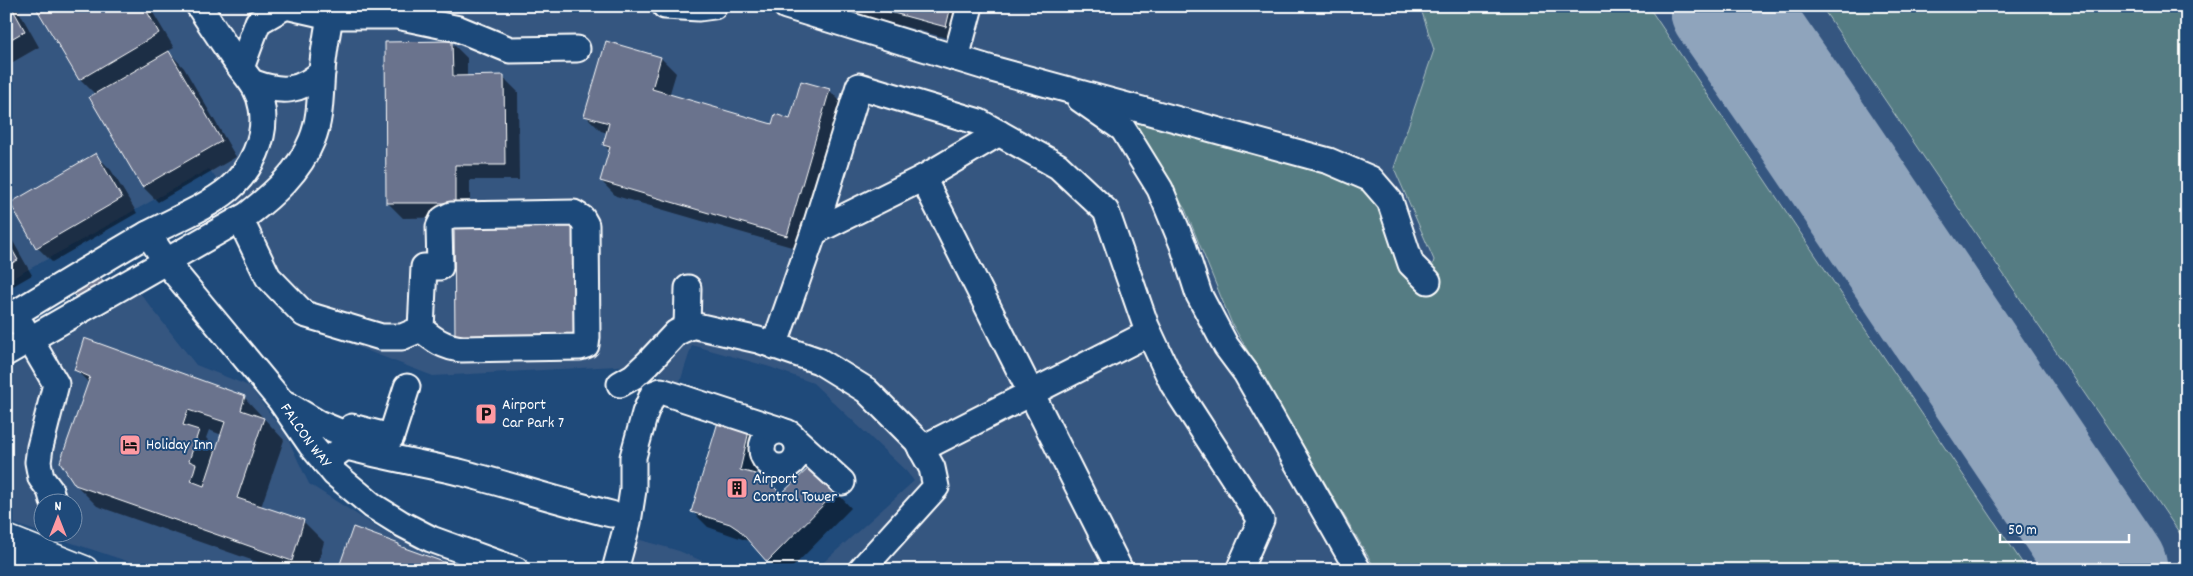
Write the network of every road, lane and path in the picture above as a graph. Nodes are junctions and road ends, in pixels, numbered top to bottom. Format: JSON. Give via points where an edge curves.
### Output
{"nodes":[{"id":1,"x":199,"y":6,"type":"edge"},
{"id":2,"x":286,"y":6,"type":"edge"},
{"id":3,"x":665,"y":6,"type":"edge"},
{"id":4,"x":714,"y":6,"type":"edge"},
{"id":5,"x":786,"y":6,"type":"edge"},
{"id":6,"x":970,"y":6,"type":"edge"},
{"id":7,"x":331,"y":11,"type":"edge"},
{"id":8,"x":577,"y":49,"type":"dead end"},
{"id":9,"x":956,"y":58,"type":"junction"},
{"id":10,"x":322,"y":72,"type":"junction"},
{"id":11,"x":247,"y":76,"type":"junction"},
{"id":12,"x":1066,"y":89,"type":"junction"},
{"id":13,"x":999,"y":133,"type":"junction"},
{"id":14,"x":923,"y":178,"type":"junction"},
{"id":15,"x":240,"y":219,"type":"junction"},
{"id":16,"x":814,"y":232,"type":"junction"},
{"id":17,"x":148,"y":234,"type":"junction"},
{"id":18,"x":166,"y":261,"type":"junction"},
{"id":19,"x":1428,"y":281,"type":"dead end"},
{"id":20,"x":688,"y":288,"type":"dead end"},
{"id":21,"x":10,"y":317,"type":"edge"},
{"id":22,"x":687,"y":328,"type":"junction"},
{"id":23,"x":421,"y":329,"type":"junction"},
{"id":24,"x":1149,"y":333,"type":"junction"},
{"id":25,"x":30,"y":339,"type":"junction"},
{"id":26,"x":774,"y":346,"type":"junction"},
{"id":27,"x":6,"y":353,"type":"edge"},
{"id":28,"x":620,"y":384,"type":"dead end"},
{"id":29,"x":407,"y":387,"type":"dead end"},
{"id":30,"x":1030,"y":392,"type":"junction"},
{"id":31,"x":280,"y":400,"type":"junction"},
{"id":32,"x":318,"y":423,"type":"junction"},
{"id":33,"x":922,"y":449,"type":"junction"},
{"id":34,"x":325,"y":462,"type":"junction"},
{"id":35,"x":427,"y":464,"type":"junction"},
{"id":36,"x":842,"y":482,"type":"dead end"},
{"id":37,"x":51,"y":494,"type":"edge"},
{"id":38,"x":611,"y":514,"type":"dead end"},
{"id":39,"x":6,"y":539,"type":"edge"},
{"id":40,"x":6,"y":562,"type":"edge"},
{"id":41,"x":26,"y":570,"type":"edge"},
{"id":42,"x":84,"y":570,"type":"edge"},
{"id":43,"x":516,"y":570,"type":"edge"},
{"id":44,"x":616,"y":570,"type":"edge"},
{"id":45,"x":861,"y":570,"type":"edge"},
{"id":46,"x":1120,"y":570,"type":"edge"},
{"id":47,"x":1239,"y":570,"type":"edge"},
{"id":48,"x":1358,"y":570,"type":"edge"}],
"edges":[{"from":1,"to":11,"type":"street"},
{"from":2,"to":7,"type":"street"},
{"from":2,"to":11,"type":"street","via":[[258,22]]},
{"from":3,"to":4,"type":"street"},
{"from":5,"to":9,"type":"street"},
{"from":6,"to":9,"type":"street"},
{"from":7,"to":8,"type":"street","via":[[397,16],[459,29],[510,50]]},
{"from":7,"to":10,"type":"street"},
{"from":9,"to":12,"type":"street"},
{"from":10,"to":11,"type":"street","via":[[310,84],[289,90],[267,88]]},
{"from":10,"to":15,"type":"street","via":[[322,98],[314,130],[300,162],[276,192]]},
{"from":11,"to":17,"type":"street","via":[[262,107],[263,121],[256,153],[246,169],[229,189],[182,218]]},
{"from":12,"to":19,"type":"street","via":[[1329,160],[1371,179],[1390,201],[1411,264]]},
{"from":12,"to":48,"type":"street","via":[[1123,129],[1160,189],[1204,304]]},
{"from":13,"to":14,"type":"street"},
{"from":13,"to":16,"type":"street","via":[[978,122],[860,86]]},
{"from":13,"to":24,"type":"street","via":[[1058,166],[1106,211]]},
{"from":14,"to":16,"type":"street"},
{"from":14,"to":30,"type":"street"},
{"from":15,"to":18,"type":"street"},
{"from":15,"to":23,"type":"street","via":[[268,277],[304,314],[382,337],[402,337]]},
{"from":16,"to":26,"type":"street"},
{"from":17,"to":18,"type":"street","name":"FALCON WAY"},
{"from":17,"to":21,"type":"street"},
{"from":18,"to":25,"type":"street"},
{"from":18,"to":31,"type":"street","name":"FALCON WAY"},
{"from":20,"to":22,"type":"street"},
{"from":21,"to":25,"type":"street"},
{"from":22,"to":26,"type":"street","via":[[692,325]]},
{"from":22,"to":28,"type":"street","via":[[676,332],[634,376]]},
{"from":23,"to":23,"type":"street","via":[[424,267],[440,267],[439,227],[443,219],[451,215],[574,213],[582,218],[586,225],[586,344],[580,347],[450,348],[435,342]]},
{"from":24,"to":30,"type":"street"},
{"from":24,"to":47,"type":"street","via":[[1173,384],[1261,520]]},
{"from":25,"to":27,"type":"street"},
{"from":25,"to":37,"type":"street","via":[[56,384],[38,462],[41,478]]},
{"from":26,"to":33,"type":"street","via":[[819,361],[866,390]]},
{"from":29,"to":32,"type":"street","via":[[391,437],[341,424]]},
{"from":30,"to":33,"type":"street"},
{"from":30,"to":46,"type":"street"},
{"from":31,"to":32,"type":"street"},
{"from":31,"to":34,"type":"street","name":"FALCON WAY"},
{"from":32,"to":35,"type":"street"},
{"from":33,"to":45,"type":"street","via":[[932,468],[936,487]]},
{"from":34,"to":35,"type":"street","via":[[344,448],[352,448]]},
{"from":34,"to":43,"type":"street","name":"FALCON WAY","via":[[373,506],[402,524],[430,539]]},
{"from":35,"to":38,"type":"street"},
{"from":36,"to":44,"type":"street","via":[[788,435],[661,391],[653,394],[633,457],[633,490]]},
{"from":39,"to":42,"type":"highway"},
{"from":40,"to":41,"type":"highway"}]}
